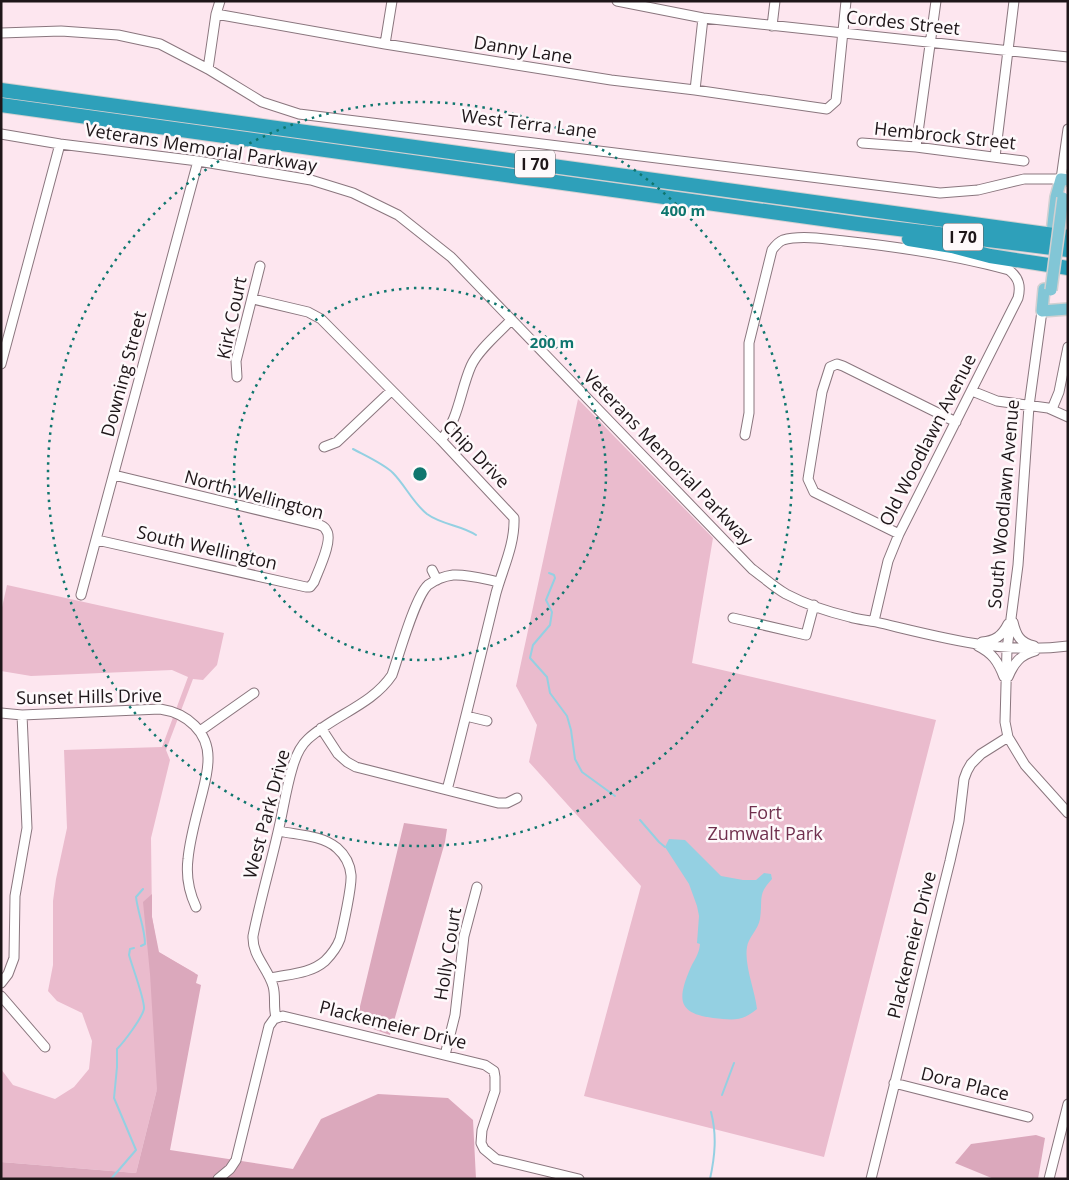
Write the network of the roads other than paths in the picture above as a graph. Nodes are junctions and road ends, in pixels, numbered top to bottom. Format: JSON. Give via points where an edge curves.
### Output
{"nodes":[{"id":1,"x":220,"y":1,"type":"edge"},
{"id":2,"x":392,"y":1,"type":"edge"},
{"id":3,"x":617,"y":1,"type":"edge"},
{"id":4,"x":775,"y":1,"type":"edge"},
{"id":5,"x":846,"y":1,"type":"edge"},
{"id":6,"x":936,"y":1,"type":"edge"},
{"id":7,"x":1014,"y":1,"type":"edge"},
{"id":8,"x":640,"y":3,"type":"edge"},
{"id":9,"x":216,"y":14,"type":"junction"},
{"id":10,"x":703,"y":18,"type":"junction"},
{"id":11,"x":772,"y":26,"type":"junction"},
{"id":12,"x":1,"y":33,"type":"edge"},
{"id":13,"x":843,"y":34,"type":"junction"},
{"id":14,"x":930,"y":42,"type":"junction"},
{"id":15,"x":385,"y":44,"type":"junction"},
{"id":16,"x":1008,"y":50,"type":"junction"},
{"id":17,"x":1068,"y":56,"type":"edge"},
{"id":18,"x":208,"y":69,"type":"junction"},
{"id":19,"x":1,"y":90,"type":"edge"},
{"id":20,"x":695,"y":90,"type":"junction"},
{"id":21,"x":1,"y":105,"type":"edge"},
{"id":22,"x":1068,"y":129,"type":"edge"},
{"id":23,"x":1,"y":134,"type":"edge"},
{"id":24,"x":862,"y":143,"type":"dead end"},
{"id":25,"x":60,"y":144,"type":"junction"},
{"id":26,"x":916,"y":147,"type":"junction"},
{"id":27,"x":995,"y":157,"type":"junction"},
{"id":28,"x":1024,"y":160,"type":"dead end"},
{"id":29,"x":198,"y":161,"type":"junction"},
{"id":30,"x":1063,"y":188,"type":"edge"},
{"id":31,"x":858,"y":224,"type":"junction"},
{"id":32,"x":1068,"y":237,"type":"edge"},
{"id":33,"x":1068,"y":250,"type":"edge"},
{"id":34,"x":260,"y":266,"type":"dead end"},
{"id":35,"x":1068,"y":268,"type":"edge"},
{"id":36,"x":1048,"y":290,"type":"junction"},
{"id":37,"x":253,"y":299,"type":"junction"},
{"id":38,"x":1068,"y":308,"type":"edge"},
{"id":39,"x":1042,"y":311,"type":"junction"},
{"id":40,"x":511,"y":320,"type":"junction"},
{"id":41,"x":1068,"y":348,"type":"edge"},
{"id":42,"x":1,"y":364,"type":"edge"},
{"id":43,"x":237,"y":377,"type":"dead end"},
{"id":44,"x":391,"y":391,"type":"junction"},
{"id":45,"x":972,"y":391,"type":"junction"},
{"id":46,"x":1029,"y":406,"type":"junction"},
{"id":47,"x":1052,"y":409,"type":"junction"},
{"id":48,"x":1068,"y":417,"type":"edge"},
{"id":49,"x":956,"y":422,"type":"junction"},
{"id":50,"x":745,"y":435,"type":"dead end"},
{"id":51,"x":441,"y":440,"type":"junction"},
{"id":52,"x":324,"y":447,"type":"dead end"},
{"id":53,"x":114,"y":475,"type":"junction"},
{"id":54,"x":898,"y":534,"type":"junction"},
{"id":55,"x":97,"y":540,"type":"junction"},
{"id":56,"x":432,"y":570,"type":"dead end"},
{"id":57,"x":437,"y":580,"type":"junction"},
{"id":58,"x":499,"y":582,"type":"junction"},
{"id":59,"x":310,"y":587,"type":"joint"},
{"id":60,"x":81,"y":596,"type":"dead end"},
{"id":61,"x":814,"y":605,"type":"junction"},
{"id":62,"x":1012,"y":617,"type":"junction"},
{"id":63,"x":732,"y":618,"type":"dead end"},
{"id":64,"x":874,"y":621,"type":"junction"},
{"id":65,"x":973,"y":643,"type":"junction"},
{"id":66,"x":1068,"y":646,"type":"edge"},
{"id":67,"x":1049,"y":648,"type":"junction"},
{"id":68,"x":1008,"y":649,"type":"junction"},
{"id":69,"x":1006,"y":682,"type":"junction"},
{"id":70,"x":254,"y":693,"type":"dead end"},
{"id":71,"x":1,"y":713,"type":"edge"},
{"id":72,"x":22,"y":715,"type":"junction"},
{"id":73,"x":466,"y":716,"type":"junction"},
{"id":74,"x":487,"y":721,"type":"dead end"},
{"id":75,"x":321,"y":728,"type":"junction"},
{"id":76,"x":200,"y":731,"type":"junction"},
{"id":77,"x":1008,"y":737,"type":"junction"},
{"id":78,"x":447,"y":790,"type":"junction"},
{"id":79,"x":517,"y":798,"type":"dead end"},
{"id":80,"x":1068,"y":813,"type":"edge"},
{"id":81,"x":279,"y":831,"type":"junction"},
{"id":82,"x":477,"y":887,"type":"dead end"},
{"id":83,"x":196,"y":907,"type":"dead end"},
{"id":84,"x":270,"y":978,"type":"junction"},
{"id":85,"x":1,"y":983,"type":"edge"},
{"id":86,"x":1,"y":996,"type":"edge"},
{"id":87,"x":276,"y":1017,"type":"junction"},
{"id":88,"x":45,"y":1047,"type":"dead end"},
{"id":89,"x":446,"y":1055,"type":"junction"},
{"id":90,"x":894,"y":1083,"type":"junction"},
{"id":91,"x":1068,"y":1104,"type":"edge"},
{"id":92,"x":1028,"y":1117,"type":"dead end"},
{"id":93,"x":218,"y":1179,"type":"edge"},
{"id":94,"x":579,"y":1179,"type":"edge"},
{"id":95,"x":871,"y":1179,"type":"edge"},
{"id":96,"x":1049,"y":1179,"type":"edge"}],
"edges":[{"from":1,"to":9,"type":"street"},
{"from":2,"to":15,"type":"street"},
{"from":3,"to":8,"type":"street","name":"Cordes Street"},
{"from":4,"to":11,"type":"street"},
{"from":5,"to":13,"type":"street"},
{"from":6,"to":14,"type":"street"},
{"from":7,"to":16,"type":"street"},
{"from":8,"to":10,"type":"street","name":"Cordes Street"},
{"from":9,"to":15,"type":"street","name":"Danny Lane"},
{"from":9,"to":18,"type":"street"},
{"from":10,"to":11,"type":"street","name":"Cordes Street"},
{"from":10,"to":20,"type":"street"},
{"from":11,"to":13,"type":"street","name":"Cordes Street"},
{"from":12,"to":18,"type":"street","name":"West Terra Lane","via":[[61,30],[118,35],[160,44]]},
{"from":13,"to":14,"type":"street","name":"Cordes Street"},
{"from":13,"to":20,"type":"street","name":"Danny Lane","via":[[836,101],[827,108]]},
{"from":14,"to":16,"type":"street","name":"Cordes Street"},
{"from":14,"to":26,"type":"street"},
{"from":15,"to":20,"type":"street","name":"Danny Lane","via":[[610,80]]},
{"from":16,"to":17,"type":"street","name":"Cordes Street"},
{"from":16,"to":27,"type":"street"},
{"from":18,"to":30,"type":"street","name":"West Terra Lane","via":[[262,102],[299,114],[940,193],[978,190],[1024,178]]},
{"from":19,"to":32,"type":"highway","number":"I 70"},
{"from":21,"to":31,"type":"highway","number":"I 70"},
{"from":22,"to":30,"type":"street"},
{"from":23,"to":25,"type":"street","name":"Veterans Memorial Parkway"},
{"from":24,"to":26,"type":"street","name":"Hembrock Street"},
{"from":25,"to":29,"type":"street","name":"Veterans Memorial Parkway"},
{"from":25,"to":42,"type":"street"},
{"from":26,"to":27,"type":"street","name":"Hembrock Street"},
{"from":27,"to":28,"type":"street","name":"Hembrock Street"},
{"from":29,"to":40,"type":"street","name":"Veterans Memorial Parkway","via":[[311,180],[369,200],[398,216],[446,253]]},
{"from":29,"to":53,"type":"street","name":"Downing Street"},
{"from":30,"to":36,"type":"main road","name":"South Woodlawn Avenue"},
{"from":31,"to":33,"type":"highway","number":"I 70"},
{"from":31,"to":35,"type":"highway","via":[[878,234]]},
{"from":34,"to":37,"type":"street","name":"Kirk Court"},
{"from":36,"to":38,"type":"main road","via":[[1052,302]]},
{"from":36,"to":39,"type":"main road","name":"South Woodlawn Avenue"},
{"from":37,"to":43,"type":"street","name":"Kirk Court","via":[[236,362]]},
{"from":37,"to":44,"type":"street","name":"Chip Drive","via":[[308,312],[321,319]]},
{"from":38,"to":39,"type":"main road"},
{"from":39,"to":46,"type":"street","name":"South Woodlawn Avenue"},
{"from":40,"to":51,"type":"street","via":[[471,366],[452,425]]},
{"from":40,"to":61,"type":"street","name":"Veterans Memorial Parkway","via":[[752,568],[785,593]]},
{"from":41,"to":47,"type":"street"},
{"from":44,"to":51,"type":"street","name":"Chip Drive"},
{"from":44,"to":52,"type":"street","via":[[337,442]]},
{"from":45,"to":46,"type":"street","via":[[997,401]]},
{"from":45,"to":49,"type":"street","name":"Old Woodlawn Avenue"},
{"from":45,"to":50,"type":"street","name":"Old Woodlawn Avenue","via":[[1018,298],[1018,278],[1009,270],[938,253],[827,239],[783,240],[772,250],[749,343],[749,413]]},
{"from":46,"to":47,"type":"street"},
{"from":46,"to":62,"type":"street","name":"South Woodlawn Avenue"},
{"from":47,"to":48,"type":"street"},
{"from":49,"to":54,"type":"street","name":"Old Woodlawn Avenue"},
{"from":49,"to":54,"type":"street","via":[[843,366],[830,367],[822,392],[808,479],[810,484],[814,492]]},
{"from":51,"to":58,"type":"street","name":"Chip Drive","via":[[514,518],[511,547]]},
{"from":53,"to":55,"type":"street","name":"Downing Street"},
{"from":53,"to":59,"type":"street","name":"North Wellington","via":[[320,525],[327,530],[328,544]]},
{"from":54,"to":64,"type":"street","name":"Old Woodlawn Avenue"},
{"from":55,"to":59,"type":"street","name":"South Wellington"},
{"from":55,"to":60,"type":"street","name":"Downing Street"},
{"from":56,"to":57,"type":"street"},
{"from":57,"to":58,"type":"street","via":[[462,575]]},
{"from":57,"to":75,"type":"street","name":"West Park Drive","via":[[419,599],[392,675],[385,685]]},
{"from":58,"to":73,"type":"street","name":"Chip Drive"},
{"from":61,"to":63,"type":"street","via":[[806,635]]},
{"from":61,"to":64,"type":"street","name":"Veterans Memorial Parkway","via":[[851,618]]},
{"from":62,"to":65,"type":"street","via":[[997,639]]},
{"from":62,"to":67,"type":"street","via":[[1020,640]]},
{"from":62,"to":68,"type":"street","name":"South Woodlawn Avenue"},
{"from":64,"to":65,"type":"street","name":"Veterans Memorial Parkway"},
{"from":65,"to":68,"type":"street","name":"Veterans Memorial Parkway"},
{"from":65,"to":69,"type":"street","via":[[998,662]]},
{"from":66,"to":67,"type":"street","name":"Veterans Memorial Parkway"},
{"from":67,"to":68,"type":"street","name":"Veterans Memorial Parkway"},
{"from":67,"to":69,"type":"street","via":[[1018,658]]},
{"from":68,"to":69,"type":"street","name":"South Woodlawn Avenue"},
{"from":69,"to":77,"type":"street","name":"South Woodlawn Avenue","via":[[1004,714]]},
{"from":70,"to":76,"type":"street"},
{"from":71,"to":72,"type":"street","name":"Sunset Hills Drive"},
{"from":72,"to":76,"type":"street","name":"Sunset Hills Drive","via":[[160,709],[188,719]]},
{"from":72,"to":85,"type":"street","via":[[27,828],[15,896],[14,958]]},
{"from":73,"to":74,"type":"street"},
{"from":73,"to":78,"type":"street","name":"Chip Drive"},
{"from":75,"to":78,"type":"street","via":[[340,756],[356,767]]},
{"from":75,"to":81,"type":"street","name":"West Park Drive","via":[[303,744],[296,756]]},
{"from":76,"to":83,"type":"street","via":[[208,759],[188,860],[189,892]]},
{"from":77,"to":80,"type":"street","name":"South Woodlawn Avenue","via":[[1025,765]]},
{"from":77,"to":90,"type":"street","name":"Plackemeier Drive","via":[[981,754],[971,764],[964,779],[959,822]]},
{"from":78,"to":79,"type":"street","via":[[498,803]]},
{"from":81,"to":84,"type":"street","name":"West Park Drive","via":[[253,936],[257,957]]},
{"from":81,"to":84,"type":"street","via":[[328,842],[351,858],[350,882],[340,940],[335,949],[312,969]]},
{"from":82,"to":89,"type":"street","name":"Holly Court","via":[[464,936],[455,1015]]},
{"from":84,"to":87,"type":"street","name":"West Park Drive"},
{"from":86,"to":88,"type":"street"},
{"from":87,"to":89,"type":"street","name":"Plackemeier Drive","via":[[293,1018]]},
{"from":87,"to":93,"type":"street","via":[[269,1026],[238,1155],[230,1169]]},
{"from":89,"to":94,"type":"street","name":"Plackemeier Drive","via":[[485,1065],[494,1071],[495,1091],[481,1138],[488,1154],[496,1159]]},
{"from":90,"to":92,"type":"street","name":"Dora Place"},
{"from":90,"to":95,"type":"street","name":"Plackemeier Drive"},
{"from":91,"to":96,"type":"street"}]}
